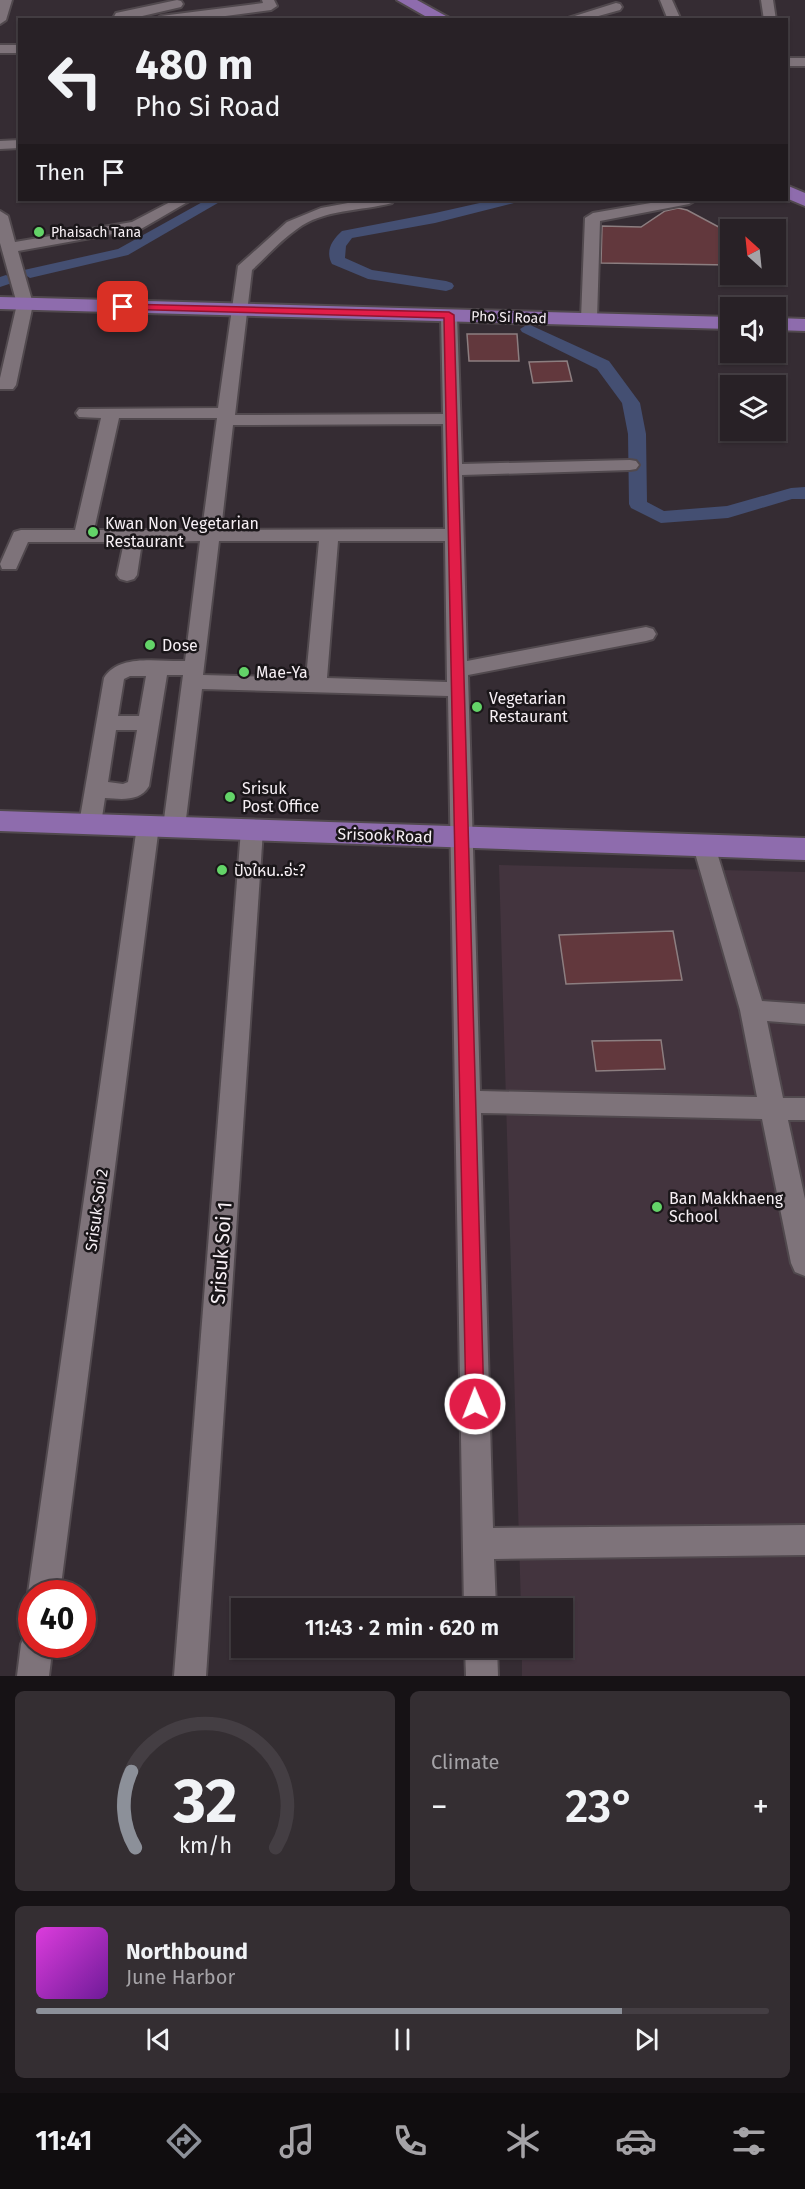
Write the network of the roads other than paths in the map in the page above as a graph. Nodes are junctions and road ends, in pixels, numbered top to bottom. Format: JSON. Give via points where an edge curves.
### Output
{"nodes":[{"id":1,"x":6,"y":0,"type":"edge"},
{"id":2,"x":119,"y":0,"type":"edge"},
{"id":3,"x":268,"y":0,"type":"edge"},
{"id":4,"x":405,"y":0,"type":"edge"},
{"id":5,"x":666,"y":0,"type":"edge"},
{"id":6,"x":767,"y":0,"type":"edge"},
{"id":7,"x":185,"y":2,"type":"dead end"},
{"id":8,"x":616,"y":7,"type":"dead end"},
{"id":9,"x":119,"y":18,"type":"edge"},
{"id":10,"x":178,"y":18,"type":"edge"},
{"id":11,"x":441,"y":18,"type":"edge"},
{"id":12,"x":575,"y":18,"type":"edge"},
{"id":13,"x":674,"y":18,"type":"edge"},
{"id":14,"x":770,"y":18,"type":"edge"},
{"id":15,"x":0,"y":20,"type":"edge"},
{"id":16,"x":0,"y":49,"type":"edge"},
{"id":17,"x":18,"y":49,"type":"edge"},
{"id":18,"x":788,"y":62,"type":"edge"},
{"id":19,"x":805,"y":62,"type":"edge"},
{"id":20,"x":788,"y":73,"type":"edge"},
{"id":21,"x":805,"y":73,"type":"edge"},
{"id":22,"x":18,"y":144,"type":"edge"},
{"id":23,"x":0,"y":146,"type":"edge"},
{"id":24,"x":788,"y":192,"type":"edge"},
{"id":25,"x":182,"y":201,"type":"edge"},
{"id":26,"x":382,"y":201,"type":"edge"},
{"id":27,"x":684,"y":201,"type":"edge"},
{"id":28,"x":805,"y":201,"type":"edge"},
{"id":29,"x":0,"y":216,"type":"edge"},
{"id":30,"x":9,"y":248,"type":"junction"},
{"id":31,"x":0,"y":303,"type":"edge"},
{"id":32,"x":25,"y":304,"type":"junction"},
{"id":33,"x":240,"y":311,"type":"junction"},
{"id":34,"x":449,"y":315,"type":"junction"},
{"id":35,"x":589,"y":319,"type":"junction"},
{"id":36,"x":720,"y":323,"type":"edge"},
{"id":37,"x":786,"y":324,"type":"edge"},
{"id":38,"x":805,"y":325,"type":"edge"},
{"id":39,"x":0,"y":384,"type":"edge"},
{"id":40,"x":85,"y":413,"type":"dead end"},
{"id":41,"x":111,"y":413,"type":"junction"},
{"id":42,"x":227,"y":416,"type":"junction"},
{"id":43,"x":451,"y":419,"type":"junction"},
{"id":44,"x":630,"y":465,"type":"dead end"},
{"id":45,"x":453,"y":470,"type":"junction"},
{"id":46,"x":212,"y":535,"type":"junction"},
{"id":47,"x":454,"y":535,"type":"junction"},
{"id":48,"x":134,"y":536,"type":"junction"},
{"id":49,"x":329,"y":536,"type":"junction"},
{"id":50,"x":83,"y":537,"type":"junction"},
{"id":51,"x":9,"y":565,"type":"dead end"},
{"id":52,"x":128,"y":575,"type":"dead end"},
{"id":53,"x":646,"y":634,"type":"dead end"},
{"id":54,"x":158,"y":668,"type":"junction"},
{"id":55,"x":194,"y":675,"type":"junction"},
{"id":56,"x":458,"y":680,"type":"junction"},
{"id":57,"x":316,"y":686,"type":"junction"},
{"id":58,"x":107,"y":723,"type":"junction"},
{"id":59,"x":148,"y":723,"type":"junction"},
{"id":60,"x":96,"y":789,"type":"junction"},
{"id":61,"x":0,"y":821,"type":"edge"},
{"id":62,"x":90,"y":824,"type":"junction"},
{"id":63,"x":161,"y":827,"type":"junction"},
{"id":64,"x":252,"y":830,"type":"junction"},
{"id":65,"x":461,"y":837,"type":"junction"},
{"id":66,"x":704,"y":846,"type":"junction"},
{"id":67,"x":805,"y":849,"type":"edge"},
{"id":68,"x":752,"y":1010,"type":"junction"},
{"id":69,"x":805,"y":1014,"type":"edge"},
{"id":70,"x":468,"y":1102,"type":"junction"},
{"id":71,"x":805,"y":1109,"type":"edge"},
{"id":72,"x":773,"y":1110,"type":"junction"},
{"id":73,"x":805,"y":1263,"type":"edge"},
{"id":74,"x":805,"y":1540,"type":"edge"},
{"id":75,"x":479,"y":1544,"type":"junction"},
{"id":76,"x":46,"y":1580,"type":"edge"},
{"id":77,"x":480,"y":1598,"type":"edge"},
{"id":78,"x":35,"y":1658,"type":"edge"},
{"id":79,"x":481,"y":1658,"type":"edge"},
{"id":80,"x":33,"y":1676,"type":"edge"},
{"id":81,"x":190,"y":1676,"type":"edge"},
{"id":82,"x":482,"y":1676,"type":"edge"}],
"edges":[{"from":1,"to":15,"type":"street"},
{"from":2,"to":9,"type":"street"},
{"from":3,"to":10,"type":"street","via":[[271,6]]},
{"from":4,"to":11,"type":"main road"},
{"from":5,"to":13,"type":"street"},
{"from":6,"to":14,"type":"street"},
{"from":7,"to":9,"type":"street"},
{"from":8,"to":12,"type":"street"},
{"from":16,"to":17,"type":"street"},
{"from":18,"to":19,"type":"street"},
{"from":20,"to":21,"type":"street"},
{"from":22,"to":23,"type":"street"},
{"from":24,"to":28,"type":"main road"},
{"from":25,"to":30,"type":"street","via":[[136,226]]},
{"from":26,"to":33,"type":"street","name":"Srisuk Soi 2","via":[[325,212],[292,225],[244,269]]},
{"from":27,"to":35,"type":"street","via":[[593,218]]},
{"from":29,"to":30,"type":"street"},
{"from":30,"to":32,"type":"street"},
{"from":31,"to":32,"type":"main road","name":"Pho Si Road"},
{"from":32,"to":33,"type":"main road","name":"Pho Si Road"},
{"from":32,"to":39,"type":"street","via":[[7,385]]},
{"from":33,"to":34,"type":"main road","name":"Pho Si Road"},
{"from":33,"to":42,"type":"street","name":"Srisuk Soi 2"},
{"from":34,"to":35,"type":"main road","name":"Pho Si Road"},
{"from":34,"to":43,"type":"street"},
{"from":35,"to":36,"type":"main road","name":"Pho Si Road"},
{"from":37,"to":38,"type":"main road"},
{"from":40,"to":41,"type":"street"},
{"from":41,"to":42,"type":"street"},
{"from":41,"to":50,"type":"street"},
{"from":42,"to":43,"type":"street"},
{"from":42,"to":46,"type":"street","name":"Srisuk Soi 2"},
{"from":43,"to":45,"type":"street"},
{"from":44,"to":45,"type":"street"},
{"from":45,"to":47,"type":"street"},
{"from":46,"to":48,"type":"street"},
{"from":46,"to":49,"type":"street"},
{"from":46,"to":55,"type":"street","name":"Srisuk Soi 2"},
{"from":47,"to":49,"type":"street"},
{"from":47,"to":56,"type":"street"},
{"from":48,"to":50,"type":"street"},
{"from":48,"to":52,"type":"street"},
{"from":49,"to":57,"type":"street"},
{"from":50,"to":51,"type":"street","via":[[21,537]]},
{"from":53,"to":56,"type":"street"},
{"from":54,"to":55,"type":"street"},
{"from":54,"to":58,"type":"street","via":[[118,673]]},
{"from":54,"to":59,"type":"street"},
{"from":55,"to":57,"type":"street"},
{"from":55,"to":63,"type":"street","name":"Srisuk Soi 2"},
{"from":56,"to":57,"type":"street"},
{"from":56,"to":65,"type":"street"},
{"from":58,"to":59,"type":"street"},
{"from":58,"to":60,"type":"street"},
{"from":59,"to":60,"type":"street","via":[[138,786],[126,792]]},
{"from":60,"to":62,"type":"street"},
{"from":61,"to":62,"type":"main road","name":"Srisook Road"},
{"from":62,"to":63,"type":"main road","name":"Srisook Road"},
{"from":63,"to":64,"type":"main road","name":"Srisook Road"},
{"from":63,"to":76,"type":"street","name":"Srisuk Soi 2"},
{"from":64,"to":65,"type":"main road","name":"Srisook Road"},
{"from":64,"to":81,"type":"street","name":"Srisuk Soi 1"},
{"from":65,"to":66,"type":"main road","name":"Srisook Road"},
{"from":65,"to":70,"type":"street"},
{"from":66,"to":67,"type":"main road","name":"Srisook Road"},
{"from":66,"to":68,"type":"street"},
{"from":68,"to":69,"type":"street"},
{"from":68,"to":72,"type":"street"},
{"from":70,"to":72,"type":"street"},
{"from":70,"to":75,"type":"street"},
{"from":71,"to":72,"type":"street"},
{"from":72,"to":73,"type":"street"},
{"from":74,"to":75,"type":"street"},
{"from":75,"to":77,"type":"street"},
{"from":78,"to":80,"type":"street"},
{"from":79,"to":82,"type":"street"}]}
